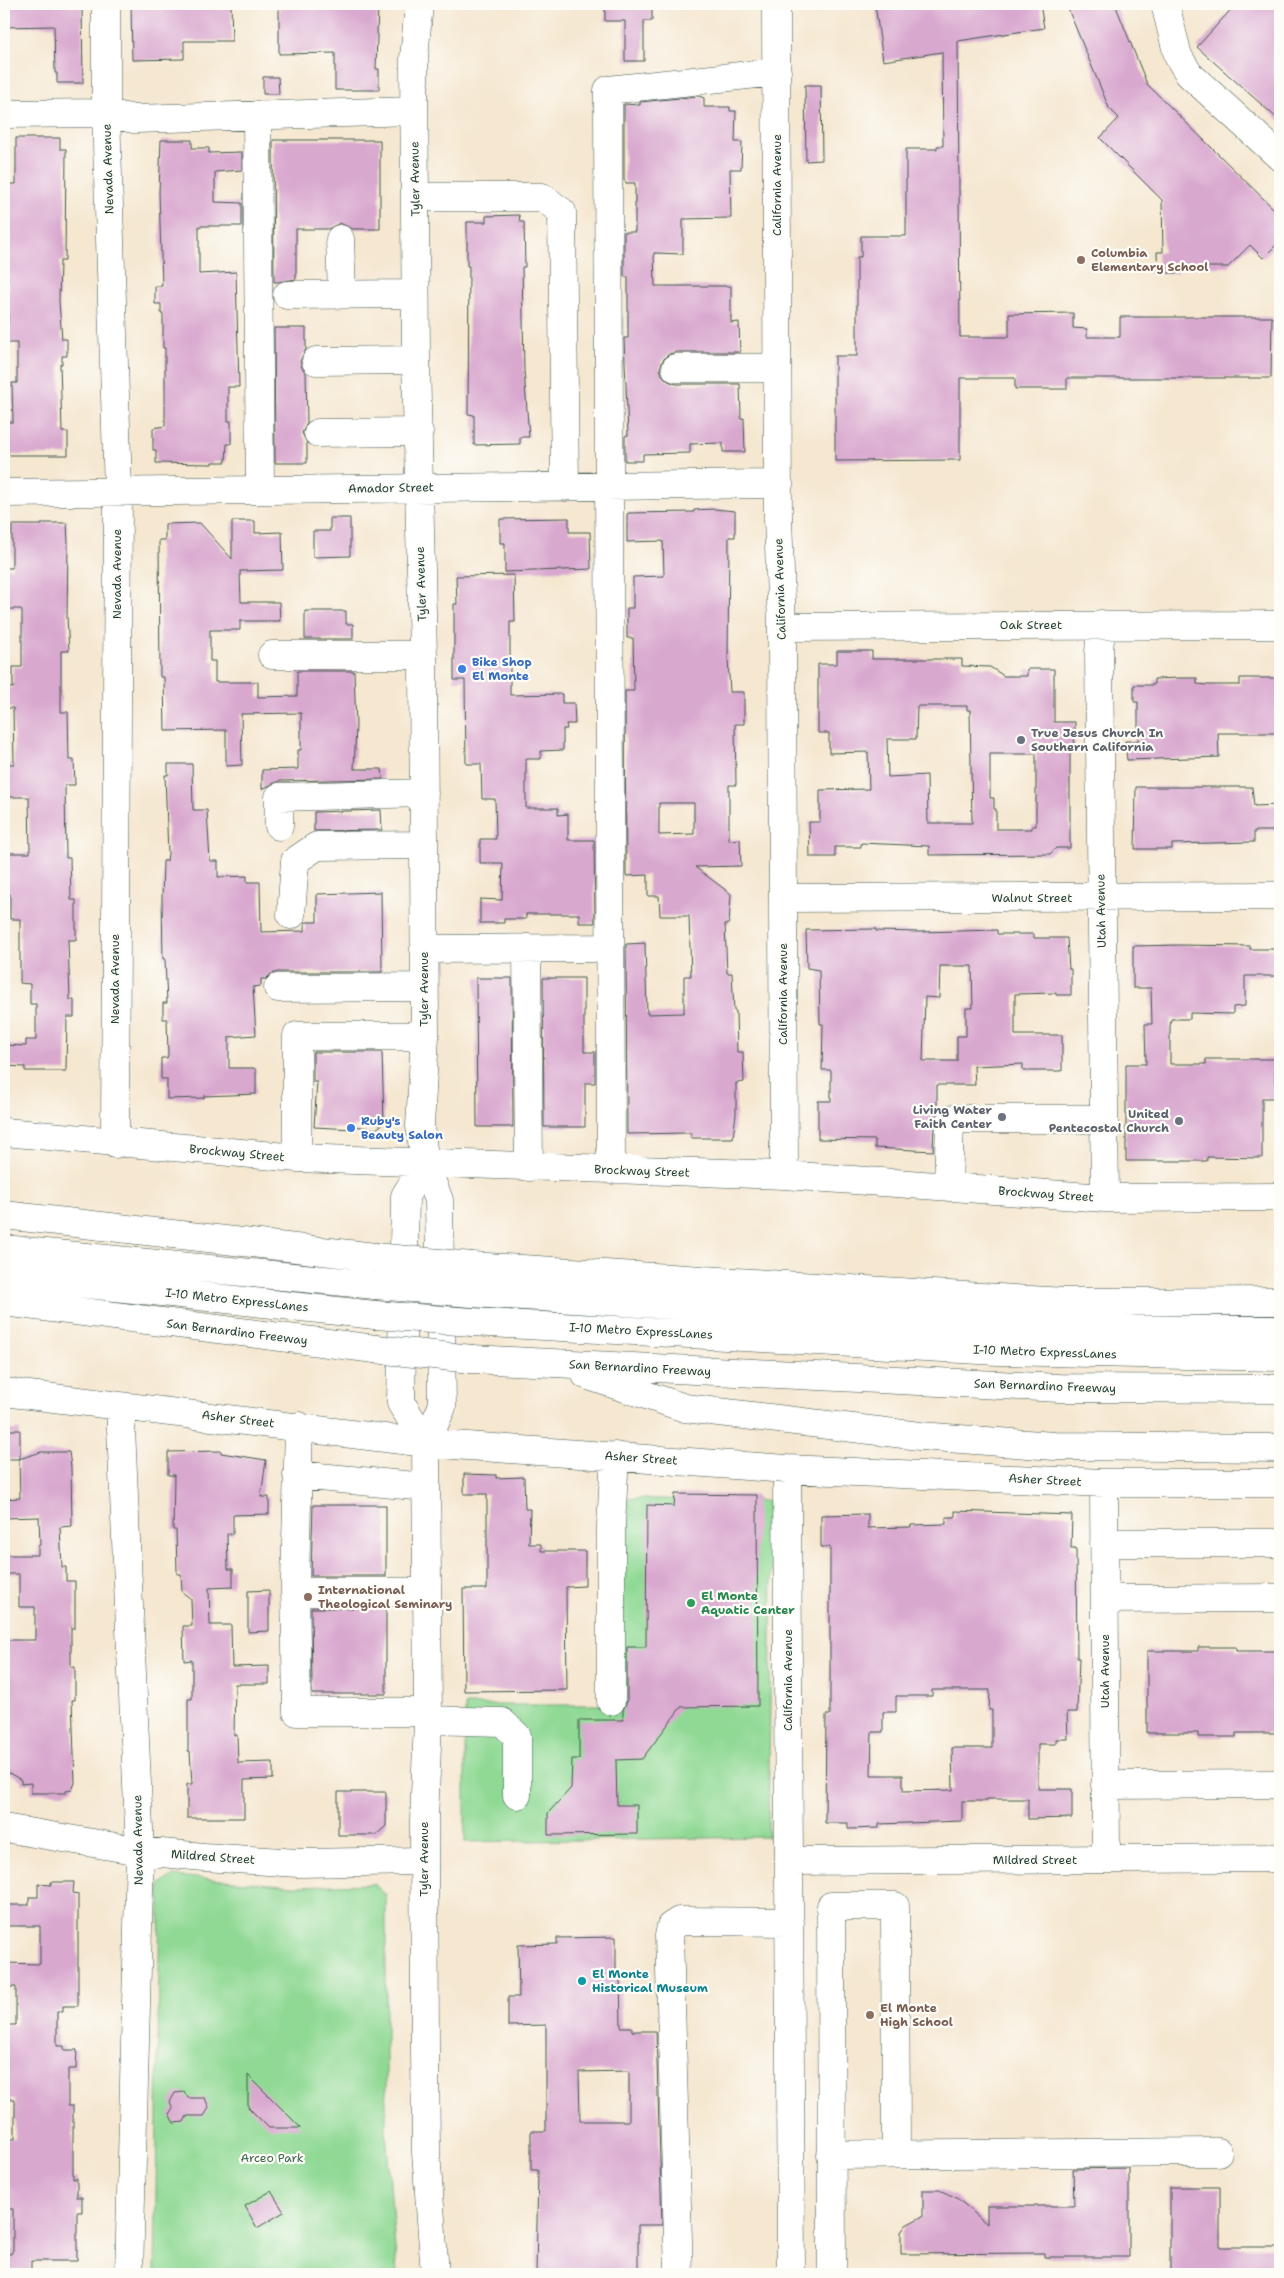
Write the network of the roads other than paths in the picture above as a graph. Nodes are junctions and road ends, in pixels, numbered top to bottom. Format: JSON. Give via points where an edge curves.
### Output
{"nodes":[{"id":1,"x":106,"y":4,"type":"edge"},
{"id":2,"x":419,"y":4,"type":"edge"},
{"id":3,"x":776,"y":4,"type":"edge"},
{"id":4,"x":1165,"y":4,"type":"edge"},
{"id":5,"x":778,"y":72,"type":"junction"},
{"id":6,"x":414,"y":111,"type":"junction"},
{"id":7,"x":4,"y":114,"type":"edge"},
{"id":8,"x":106,"y":114,"type":"junction"},
{"id":9,"x":257,"y":115,"type":"junction"},
{"id":10,"x":1280,"y":157,"type":"edge"},
{"id":11,"x":415,"y":197,"type":"junction"},
{"id":12,"x":340,"y":239,"type":"dead end"},
{"id":13,"x":342,"y":294,"type":"junction"},
{"id":14,"x":415,"y":294,"type":"junction"},
{"id":15,"x":288,"y":295,"type":"dead end"},
{"id":16,"x":316,"y":360,"type":"dead end"},
{"id":17,"x":416,"y":360,"type":"junction"},
{"id":18,"x":676,"y":368,"type":"dead end"},
{"id":19,"x":778,"y":368,"type":"junction"},
{"id":20,"x":419,"y":432,"type":"junction"},
{"id":21,"x":318,"y":433,"type":"dead end"},
{"id":22,"x":779,"y":484,"type":"junction"},
{"id":23,"x":419,"y":487,"type":"junction"},
{"id":24,"x":565,"y":487,"type":"junction"},
{"id":25,"x":608,"y":487,"type":"junction"},
{"id":26,"x":260,"y":489,"type":"junction"},
{"id":27,"x":118,"y":490,"type":"junction"},
{"id":28,"x":4,"y":493,"type":"edge"},
{"id":29,"x":1101,"y":624,"type":"junction"},
{"id":30,"x":1280,"y":625,"type":"edge"},
{"id":31,"x":782,"y":627,"type":"junction"},
{"id":32,"x":272,"y":655,"type":"dead end"},
{"id":33,"x":423,"y":655,"type":"junction"},
{"id":34,"x":424,"y":794,"type":"junction"},
{"id":35,"x":279,"y":826,"type":"dead end"},
{"id":36,"x":423,"y":845,"type":"junction"},
{"id":37,"x":1280,"y":896,"type":"edge"},
{"id":38,"x":783,"y":898,"type":"junction"},
{"id":39,"x":1101,"y":898,"type":"junction"},
{"id":40,"x":291,"y":915,"type":"dead end"},
{"id":41,"x":527,"y":948,"type":"junction"},
{"id":42,"x":610,"y":948,"type":"junction"},
{"id":43,"x":424,"y":949,"type":"junction"},
{"id":44,"x":424,"y":987,"type":"junction"},
{"id":45,"x":278,"y":988,"type":"dead end"},
{"id":46,"x":425,"y":1036,"type":"junction"},
{"id":47,"x":1104,"y":1119,"type":"junction"},
{"id":48,"x":4,"y":1132,"type":"edge"},
{"id":49,"x":115,"y":1144,"type":"junction"},
{"id":50,"x":297,"y":1158,"type":"junction"},
{"id":51,"x":425,"y":1164,"type":"junction"},
{"id":52,"x":529,"y":1167,"type":"junction"},
{"id":53,"x":611,"y":1170,"type":"junction"},
{"id":54,"x":784,"y":1175,"type":"junction"},
{"id":55,"x":948,"y":1187,"type":"junction"},
{"id":56,"x":1280,"y":1197,"type":"edge"},
{"id":57,"x":1105,"y":1198,"type":"junction"},
{"id":58,"x":4,"y":1215,"type":"edge"},
{"id":59,"x":4,"y":1249,"type":"edge"},
{"id":60,"x":4,"y":1275,"type":"edge"},
{"id":61,"x":1280,"y":1301,"type":"edge"},
{"id":62,"x":4,"y":1302,"type":"edge"},
{"id":63,"x":1280,"y":1330,"type":"edge"},
{"id":64,"x":1280,"y":1357,"type":"edge"},
{"id":65,"x":554,"y":1364,"type":"junction"},
{"id":66,"x":1280,"y":1389,"type":"edge"},
{"id":67,"x":4,"y":1392,"type":"edge"},
{"id":68,"x":120,"y":1406,"type":"junction"},
{"id":69,"x":300,"y":1426,"type":"junction"},
{"id":70,"x":426,"y":1443,"type":"junction"},
{"id":71,"x":1280,"y":1448,"type":"edge"},
{"id":72,"x":616,"y":1456,"type":"junction"},
{"id":73,"x":787,"y":1469,"type":"junction"},
{"id":74,"x":297,"y":1476,"type":"junction"},
{"id":75,"x":1104,"y":1483,"type":"junction"},
{"id":76,"x":1280,"y":1483,"type":"edge"},
{"id":77,"x":426,"y":1487,"type":"junction"},
{"id":78,"x":1104,"y":1543,"type":"junction"},
{"id":79,"x":1280,"y":1543,"type":"edge"},
{"id":80,"x":295,"y":1592,"type":"junction"},
{"id":81,"x":427,"y":1592,"type":"junction"},
{"id":82,"x":1280,"y":1598,"type":"edge"},
{"id":83,"x":1105,"y":1599,"type":"junction"},
{"id":84,"x":611,"y":1701,"type":"dead end"},
{"id":85,"x":428,"y":1716,"type":"junction"},
{"id":86,"x":1280,"y":1784,"type":"edge"},
{"id":87,"x":1106,"y":1785,"type":"junction"},
{"id":88,"x":517,"y":1795,"type":"dead end"},
{"id":89,"x":4,"y":1828,"type":"edge"},
{"id":90,"x":140,"y":1851,"type":"junction"},
{"id":91,"x":1280,"y":1858,"type":"edge"},
{"id":92,"x":1106,"y":1859,"type":"junction"},
{"id":93,"x":424,"y":1861,"type":"junction"},
{"id":94,"x":790,"y":1861,"type":"junction"},
{"id":95,"x":790,"y":1922,"type":"junction"},
{"id":96,"x":1218,"y":2152,"type":"dead end"},
{"id":97,"x":896,"y":2154,"type":"junction"},
{"id":98,"x":831,"y":2155,"type":"junction"},
{"id":99,"x":129,"y":2274,"type":"edge"},
{"id":100,"x":436,"y":2274,"type":"edge"},
{"id":101,"x":679,"y":2274,"type":"edge"},
{"id":102,"x":792,"y":2274,"type":"edge"},
{"id":103,"x":832,"y":2274,"type":"edge"}],
"edges":[{"from":1,"to":8,"type":"main road","name":"Nevada Avenue"},
{"from":2,"to":6,"type":"main road","name":"Tyler Avenue"},
{"from":3,"to":5,"type":"main road","name":"California Avenue"},
{"from":4,"to":10,"type":"main road","via":[[1178,56],[1189,74]]},
{"from":5,"to":19,"type":"main road","name":"California Avenue"},
{"from":5,"to":25,"type":"main road","via":[[608,90]]},
{"from":6,"to":9,"type":"main road"},
{"from":6,"to":11,"type":"main road","name":"Tyler Avenue"},
{"from":7,"to":8,"type":"main road"},
{"from":8,"to":9,"type":"main road","via":[[134,119]]},
{"from":8,"to":27,"type":"main road","name":"Nevada Avenue"},
{"from":9,"to":26,"type":"main road"},
{"from":11,"to":14,"type":"main road","name":"Tyler Avenue"},
{"from":11,"to":24,"type":"main road","via":[[542,197],[562,212]]},
{"from":12,"to":13,"type":"main road"},
{"from":13,"to":14,"type":"main road"},
{"from":13,"to":15,"type":"main road"},
{"from":14,"to":17,"type":"main road","name":"Tyler Avenue"},
{"from":16,"to":17,"type":"main road"},
{"from":17,"to":20,"type":"main road","name":"Tyler Avenue"},
{"from":18,"to":19,"type":"main road"},
{"from":19,"to":22,"type":"main road","name":"California Avenue"},
{"from":20,"to":21,"type":"main road"},
{"from":20,"to":23,"type":"main road","name":"Tyler Avenue"},
{"from":22,"to":25,"type":"main road","name":"Amador Street"},
{"from":22,"to":31,"type":"main road","name":"California Avenue"},
{"from":23,"to":24,"type":"main road","name":"Amador Street"},
{"from":23,"to":26,"type":"main road","name":"Amador Street"},
{"from":23,"to":33,"type":"main road","name":"Tyler Avenue"},
{"from":24,"to":25,"type":"main road","name":"Amador Street"},
{"from":25,"to":42,"type":"main road"},
{"from":26,"to":27,"type":"main road","name":"Amador Street"},
{"from":27,"to":28,"type":"main road","name":"Amador Street"},
{"from":27,"to":49,"type":"main road","name":"Nevada Avenue"},
{"from":29,"to":30,"type":"main road","name":"Oak Street"},
{"from":29,"to":31,"type":"main road","name":"Oak Street"},
{"from":29,"to":39,"type":"main road","name":"Utah Avenue"},
{"from":31,"to":38,"type":"main road","name":"California Avenue"},
{"from":32,"to":33,"type":"main road"},
{"from":33,"to":34,"type":"main road","name":"Tyler Avenue"},
{"from":34,"to":35,"type":"main road","via":[[279,796]]},
{"from":34,"to":36,"type":"main road","name":"Tyler Avenue"},
{"from":36,"to":40,"type":"main road","via":[[317,846],[295,861]]},
{"from":36,"to":43,"type":"main road","name":"Tyler Avenue"},
{"from":37,"to":39,"type":"main road","name":"Walnut Street"},
{"from":38,"to":39,"type":"main road","name":"Walnut Street"},
{"from":38,"to":54,"type":"main road","name":"California Avenue"},
{"from":39,"to":47,"type":"main road","name":"Utah Avenue"},
{"from":41,"to":42,"type":"main road"},
{"from":41,"to":43,"type":"main road"},
{"from":41,"to":52,"type":"main road"},
{"from":42,"to":53,"type":"main road"},
{"from":43,"to":44,"type":"main road","name":"Tyler Avenue"},
{"from":44,"to":45,"type":"main road"},
{"from":44,"to":46,"type":"main road","name":"Tyler Avenue"},
{"from":46,"to":50,"type":"main road","via":[[297,1036]]},
{"from":46,"to":51,"type":"main road","name":"Tyler Avenue","via":[[420,1126]]},
{"from":47,"to":55,"type":"main road","via":[[953,1119],[950,1122]]},
{"from":47,"to":57,"type":"main road","name":"Utah Avenue"},
{"from":48,"to":49,"type":"main road","name":"Brockway Street"},
{"from":49,"to":50,"type":"main road","name":"Brockway Street"},
{"from":50,"to":51,"type":"main road","name":"Brockway Street"},
{"from":51,"to":52,"type":"main road","name":"Brockway Street"},
{"from":51,"to":70,"type":"main road","name":"Tyler Avenue","via":[[439,1200],[442,1407]]},
{"from":51,"to":70,"type":"main road","via":[[405,1196],[401,1403]]},
{"from":52,"to":53,"type":"main road","name":"Brockway Street"},
{"from":53,"to":54,"type":"main road","name":"Brockway Street"},
{"from":54,"to":55,"type":"main road","name":"Brockway Street"},
{"from":55,"to":57,"type":"main road","name":"Brockway Street"},
{"from":56,"to":57,"type":"main road","name":"Brockway Street"},
{"from":58,"to":61,"type":"main road","bridge":true,"via":[[472,1266],[1065,1302]]},
{"from":59,"to":63,"type":"main road","name":"I-10 Metro ExpressLanes","bridge":true,"via":[[472,1293],[970,1323],[1136,1330]]},
{"from":60,"to":64,"type":"main road","name":"I-10 Metro ExpressLanes","bridge":true,"via":[[375,1315],[472,1322],[998,1351]]},
{"from":62,"to":65,"type":"main road","name":"San Bernardino Freeway","bridge":true,"via":[[375,1349]]},
{"from":65,"to":66,"type":"main road","name":"San Bernardino Freeway","via":[[1059,1388]]},
{"from":65,"to":71,"type":"main road","via":[[685,1408],[920,1436],[1054,1446]]},
{"from":67,"to":68,"type":"main road","name":"Asher Street"},
{"from":68,"to":69,"type":"main road","name":"Asher Street"},
{"from":68,"to":90,"type":"main road","name":"Nevada Avenue"},
{"from":69,"to":70,"type":"main road","name":"Asher Street"},
{"from":69,"to":74,"type":"main road"},
{"from":70,"to":72,"type":"main road","name":"Asher Street"},
{"from":70,"to":77,"type":"main road","name":"Tyler Avenue"},
{"from":72,"to":73,"type":"main road","name":"Asher Street"},
{"from":72,"to":84,"type":"main road","via":[[611,1525]]},
{"from":73,"to":75,"type":"main road","name":"Asher Street"},
{"from":73,"to":94,"type":"main road","name":"California Avenue"},
{"from":74,"to":77,"type":"main road"},
{"from":74,"to":80,"type":"main road"},
{"from":75,"to":76,"type":"main road","name":"Asher Street"},
{"from":75,"to":78,"type":"main road","name":"Utah Avenue"},
{"from":77,"to":81,"type":"main road","name":"Tyler Avenue"},
{"from":78,"to":79,"type":"main road"},
{"from":78,"to":83,"type":"main road","name":"Utah Avenue"},
{"from":80,"to":81,"type":"main road"},
{"from":80,"to":85,"type":"main road","via":[[297,1712]]},
{"from":81,"to":85,"type":"main road","name":"Tyler Avenue"},
{"from":82,"to":83,"type":"main road"},
{"from":83,"to":87,"type":"main road","name":"Utah Avenue"},
{"from":85,"to":88,"type":"main road","via":[[502,1722],[517,1736]]},
{"from":85,"to":93,"type":"main road","name":"Tyler Avenue"},
{"from":86,"to":87,"type":"main road"},
{"from":87,"to":92,"type":"main road","name":"Utah Avenue"},
{"from":89,"to":90,"type":"main road","name":"Mildred Street"},
{"from":90,"to":93,"type":"main road","name":"Mildred Street","via":[[298,1863]]},
{"from":90,"to":99,"type":"main road","name":"Nevada Avenue"},
{"from":91,"to":92,"type":"main road","name":"Mildred Street"},
{"from":92,"to":94,"type":"main road","name":"Mildred Street"},
{"from":93,"to":100,"type":"main road","name":"Tyler Avenue","via":[[426,2152]]},
{"from":94,"to":95,"type":"main road","name":"California Avenue"},
{"from":95,"to":101,"type":"main road","via":[[678,1921],[670,1926]]},
{"from":95,"to":102,"type":"main road","name":"California Avenue"},
{"from":96,"to":97,"type":"main road"},
{"from":97,"to":98,"type":"main road"},
{"from":97,"to":98,"type":"main road","via":[[895,1906],[830,1906]]},
{"from":98,"to":103,"type":"main road"}]}
